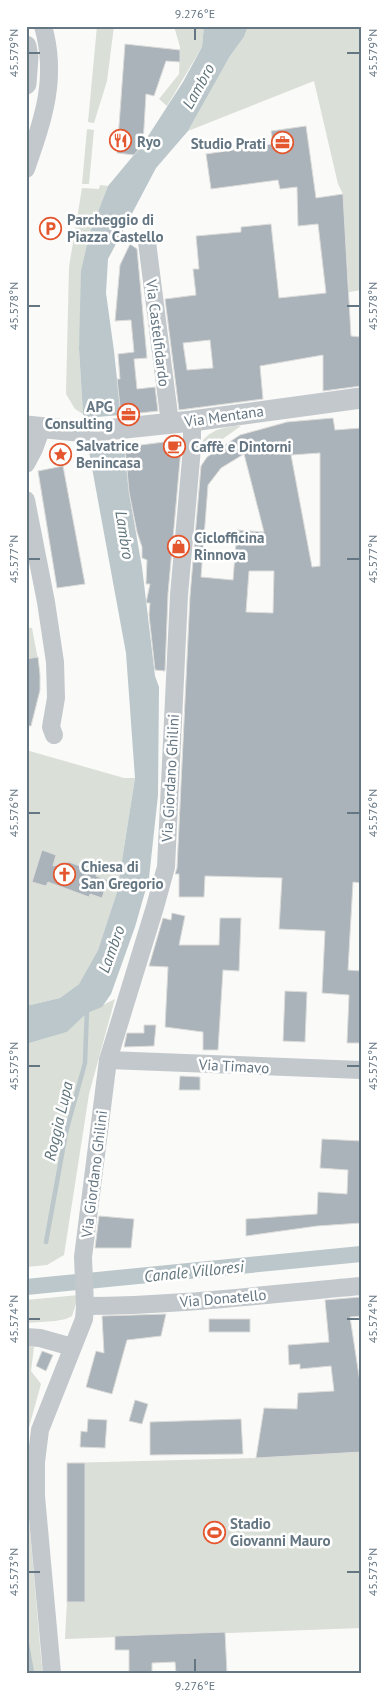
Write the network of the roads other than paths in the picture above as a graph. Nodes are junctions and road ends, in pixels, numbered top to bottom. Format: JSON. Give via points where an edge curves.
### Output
{"nodes":[{"id":1,"x":43,"y":26,"type":"edge"},
{"id":2,"x":26,"y":46,"type":"edge"},
{"id":3,"x":26,"y":84,"type":"edge"},
{"id":4,"x":26,"y":169,"type":"edge"},
{"id":5,"x":147,"y":242,"type":"dead end"},
{"id":6,"x":361,"y":398,"type":"edge"},
{"id":7,"x":192,"y":421,"type":"junction"},
{"id":8,"x":32,"y":422,"type":"edge"},
{"id":9,"x":170,"y":423,"type":"junction"},
{"id":10,"x":26,"y":464,"type":"edge"},
{"id":11,"x":26,"y":500,"type":"edge"},
{"id":12,"x":54,"y":735,"type":"dead end"},
{"id":13,"x":108,"y":1060,"type":"junction"},
{"id":14,"x":361,"y":1070,"type":"edge"},
{"id":15,"x":361,"y":1286,"type":"edge"},
{"id":16,"x":85,"y":1298,"type":"junction"},
{"id":17,"x":26,"y":1337,"type":"edge"},
{"id":18,"x":72,"y":1348,"type":"junction"},
{"id":19,"x":52,"y":1673,"type":"edge"}],
"edges":[{"from":1,"to":4,"type":"street","via":[[48,44],[49,89]]},
{"from":2,"to":3,"type":"street"},
{"from":5,"to":9,"type":"street","name":"Via Castelfidardo"},
{"from":6,"to":7,"type":"street","name":"Via Mentana"},
{"from":7,"to":9,"type":"street","name":"Via Mentana"},
{"from":7,"to":13,"type":"street","name":"Via Giordano Ghilini","via":[[179,595],[166,867]]},
{"from":8,"to":9,"type":"street","name":"Via Mentana","via":[[67,431],[87,432]]},
{"from":8,"to":10,"type":"street","via":[[34,449]]},
{"from":11,"to":12,"type":"street","via":[[55,662],[56,698],[51,727]]},
{"from":13,"to":14,"type":"street","name":"Via Timavo"},
{"from":13,"to":16,"type":"street","name":"Via Giordano Ghilini","via":[[83,1267]]},
{"from":15,"to":16,"type":"street","name":"Via Donatello","via":[[109,1306]]},
{"from":16,"to":18,"type":"street","name":"Via Giordano Ghilini","via":[[84,1319]]},
{"from":17,"to":18,"type":"street"},
{"from":18,"to":19,"type":"street","name":"Via Giordano Ghilini","via":[[40,1430],[36,1462],[36,1496]]}]}
